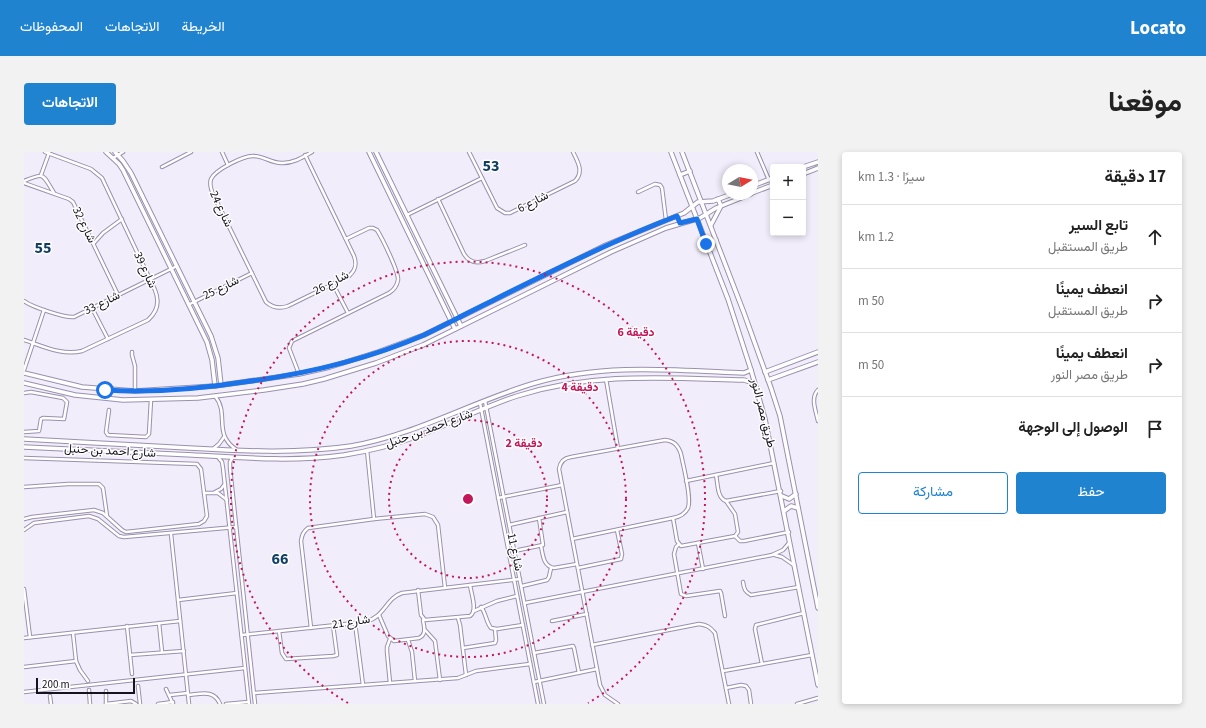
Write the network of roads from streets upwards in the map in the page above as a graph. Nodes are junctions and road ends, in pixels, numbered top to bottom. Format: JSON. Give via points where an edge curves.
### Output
{"nodes":[{"id":1,"x":45,"y":152,"type":"edge"},
{"id":2,"x":106,"y":152,"type":"edge"},
{"id":3,"x":123,"y":152,"type":"edge"},
{"id":4,"x":191,"y":152,"type":"edge"},
{"id":5,"x":222,"y":152,"type":"edge"},
{"id":6,"x":312,"y":152,"type":"edge"},
{"id":7,"x":369,"y":152,"type":"edge"},
{"id":8,"x":376,"y":152,"type":"edge"},
{"id":9,"x":469,"y":152,"type":"edge"},
{"id":10,"x":573,"y":152,"type":"edge"},
{"id":11,"x":671,"y":152,"type":"edge"},
{"id":12,"x":682,"y":152,"type":"edge"},
{"id":13,"x":757,"y":152,"type":"edge"},
{"id":14,"x":116,"y":153,"type":"edge"},
{"id":15,"x":49,"y":154,"type":"junction"},
{"id":16,"x":305,"y":155,"type":"junction"},
{"id":17,"x":113,"y":158,"type":"junction"},
{"id":18,"x":818,"y":162,"type":"edge"},
{"id":19,"x":228,"y":165,"type":"junction"},
{"id":20,"x":806,"y":166,"type":"edge"},
{"id":21,"x":162,"y":167,"type":"dead end"},
{"id":22,"x":818,"y":168,"type":"edge"},
{"id":23,"x":690,"y":170,"type":"junction"},
{"id":24,"x":806,"y":173,"type":"edge"},
{"id":25,"x":41,"y":175,"type":"junction"},
{"id":26,"x":680,"y":175,"type":"junction"},
{"id":27,"x":482,"y":178,"type":"junction"},
{"id":28,"x":768,"y":180,"type":"joint"},
{"id":29,"x":24,"y":182,"type":"edge"},
{"id":30,"x":758,"y":184,"type":"edge"},
{"id":31,"x":770,"y":186,"type":"edge"},
{"id":32,"x":758,"y":191,"type":"edge"},
{"id":33,"x":638,"y":192,"type":"dead end"},
{"id":34,"x":54,"y":194,"type":"junction"},
{"id":35,"x":722,"y":198,"type":"edge"},
{"id":36,"x":438,"y":199,"type":"junction"},
{"id":37,"x":718,"y":199,"type":"junction"},
{"id":38,"x":736,"y":200,"type":"edge"},
{"id":39,"x":702,"y":201,"type":"junction"},
{"id":40,"x":402,"y":205,"type":"junction"},
{"id":41,"x":692,"y":206,"type":"junction"},
{"id":42,"x":721,"y":206,"type":"junction"},
{"id":43,"x":396,"y":208,"type":"junction"},
{"id":44,"x":706,"y":214,"type":"junction"},
{"id":45,"x":407,"y":215,"type":"junction"},
{"id":46,"x":677,"y":216,"type":"junction"},
{"id":47,"x":122,"y":219,"type":"junction"},
{"id":48,"x":697,"y":219,"type":"junction"},
{"id":49,"x":666,"y":220,"type":"junction"},
{"id":50,"x":680,"y":223,"type":"junction"},
{"id":51,"x":711,"y":226,"type":"junction"},
{"id":52,"x":346,"y":239,"type":"junction"},
{"id":53,"x":716,"y":240,"type":"junction"},
{"id":54,"x":94,"y":243,"type":"junction"},
{"id":55,"x":706,"y":244,"type":"junction"},
{"id":56,"x":525,"y":245,"type":"dead end"},
{"id":57,"x":178,"y":266,"type":"junction"},
{"id":58,"x":172,"y":269,"type":"junction"},
{"id":59,"x":252,"y":273,"type":"junction"},
{"id":60,"x":150,"y":280,"type":"junction"},
{"id":61,"x":333,"y":284,"type":"junction"},
{"id":62,"x":118,"y":295,"type":"junction"},
{"id":63,"x":24,"y":301,"type":"edge"},
{"id":64,"x":195,"y":301,"type":"junction"},
{"id":65,"x":190,"y":304,"type":"junction"},
{"id":66,"x":92,"y":308,"type":"junction"},
{"id":67,"x":44,"y":310,"type":"junction"},
{"id":68,"x":348,"y":313,"type":"junction"},
{"id":69,"x":458,"y":318,"type":"junction"},
{"id":70,"x":452,"y":321,"type":"junction"},
{"id":71,"x":461,"y":326,"type":"junction"},
{"id":72,"x":455,"y":329,"type":"junction"},
{"id":73,"x":108,"y":339,"type":"junction"},
{"id":74,"x":24,"y":340,"type":"edge"},
{"id":75,"x":33,"y":343,"type":"junction"},
{"id":76,"x":132,"y":352,"type":"dead end"},
{"id":77,"x":818,"y":352,"type":"edge"},
{"id":78,"x":818,"y":362,"type":"edge"},
{"id":79,"x":24,"y":370,"type":"edge"},
{"id":80,"x":751,"y":370,"type":"junction"},
{"id":81,"x":765,"y":372,"type":"junction"},
{"id":82,"x":24,"y":373,"type":"edge"},
{"id":83,"x":299,"y":374,"type":"junction"},
{"id":84,"x":606,"y":379,"type":"junction"},
{"id":85,"x":262,"y":380,"type":"junction"},
{"id":86,"x":768,"y":380,"type":"junction"},
{"id":87,"x":24,"y":383,"type":"edge"},
{"id":88,"x":222,"y":385,"type":"junction"},
{"id":89,"x":215,"y":386,"type":"junction"},
{"id":90,"x":756,"y":387,"type":"junction"},
{"id":91,"x":169,"y":390,"type":"junction"},
{"id":92,"x":264,"y":390,"type":"junction"},
{"id":93,"x":818,"y":390,"type":"edge"},
{"id":94,"x":135,"y":391,"type":"junction"},
{"id":95,"x":24,"y":393,"type":"edge"},
{"id":96,"x":223,"y":395,"type":"junction"},
{"id":97,"x":214,"y":396,"type":"junction"},
{"id":98,"x":151,"y":400,"type":"junction"},
{"id":99,"x":170,"y":400,"type":"junction"},
{"id":100,"x":485,"y":401,"type":"junction"},
{"id":101,"x":480,"y":403,"type":"junction"},
{"id":102,"x":220,"y":404,"type":"junction"},
{"id":103,"x":486,"y":408,"type":"junction"},
{"id":104,"x":109,"y":410,"type":"dead end"},
{"id":105,"x":481,"y":410,"type":"junction"},
{"id":106,"x":489,"y":421,"type":"junction"},
{"id":107,"x":818,"y":421,"type":"edge"},
{"id":108,"x":484,"y":422,"type":"junction"},
{"id":109,"x":24,"y":432,"type":"edge"},
{"id":110,"x":224,"y":437,"type":"junction"},
{"id":111,"x":24,"y":439,"type":"edge"},
{"id":112,"x":154,"y":446,"type":"junction"},
{"id":113,"x":24,"y":447,"type":"edge"},
{"id":114,"x":213,"y":449,"type":"junction"},
{"id":115,"x":618,"y":449,"type":"junction"},
{"id":116,"x":237,"y":450,"type":"junction"},
{"id":117,"x":367,"y":450,"type":"junction"},
{"id":118,"x":274,"y":452,"type":"junction"},
{"id":119,"x":153,"y":453,"type":"junction"},
{"id":120,"x":216,"y":456,"type":"junction"},
{"id":121,"x":234,"y":457,"type":"junction"},
{"id":122,"x":24,"y":458,"type":"edge"},
{"id":123,"x":274,"y":460,"type":"junction"},
{"id":124,"x":775,"y":463,"type":"junction"},
{"id":125,"x":224,"y":468,"type":"junction"},
{"id":126,"x":230,"y":468,"type":"junction"},
{"id":127,"x":716,"y":475,"type":"junction"},
{"id":128,"x":686,"y":481,"type":"junction"},
{"id":129,"x":225,"y":484,"type":"junction"},
{"id":130,"x":562,"y":485,"type":"junction"},
{"id":131,"x":24,"y":487,"type":"edge"},
{"id":132,"x":781,"y":491,"type":"junction"},
{"id":133,"x":215,"y":492,"type":"junction"},
{"id":134,"x":204,"y":493,"type":"junction"},
{"id":135,"x":796,"y":494,"type":"junction"},
{"id":136,"x":503,"y":496,"type":"junction"},
{"id":137,"x":782,"y":496,"type":"junction"},
{"id":138,"x":498,"y":498,"type":"junction"},
{"id":139,"x":227,"y":500,"type":"junction"},
{"id":140,"x":726,"y":501,"type":"junction"},
{"id":141,"x":798,"y":508,"type":"junction"},
{"id":142,"x":784,"y":511,"type":"junction"},
{"id":143,"x":567,"y":512,"type":"junction"},
{"id":144,"x":107,"y":516,"type":"junction"},
{"id":145,"x":539,"y":518,"type":"junction"},
{"id":146,"x":673,"y":518,"type":"junction"},
{"id":147,"x":24,"y":519,"type":"edge"},
{"id":148,"x":374,"y":519,"type":"junction"},
{"id":149,"x":509,"y":525,"type":"junction"},
{"id":150,"x":236,"y":527,"type":"junction"},
{"id":151,"x":230,"y":528,"type":"junction"},
{"id":152,"x":24,"y":530,"type":"edge"},
{"id":153,"x":617,"y":530,"type":"junction"},
{"id":154,"x":789,"y":532,"type":"junction"},
{"id":155,"x":171,"y":534,"type":"junction"},
{"id":156,"x":735,"y":536,"type":"junction"},
{"id":157,"x":572,"y":539,"type":"junction"},
{"id":158,"x":790,"y":541,"type":"junction"},
{"id":159,"x":698,"y":543,"type":"junction"},
{"id":160,"x":679,"y":544,"type":"junction"},
{"id":161,"x":541,"y":546,"type":"junction"},
{"id":162,"x":514,"y":551,"type":"junction"},
{"id":163,"x":772,"y":555,"type":"junction"},
{"id":164,"x":577,"y":564,"type":"junction"},
{"id":165,"x":795,"y":567,"type":"junction"},
{"id":166,"x":551,"y":568,"type":"junction"},
{"id":167,"x":578,"y":568,"type":"junction"},
{"id":168,"x":703,"y":569,"type":"junction"},
{"id":169,"x":677,"y":574,"type":"junction"},
{"id":170,"x":520,"y":579,"type":"junction"},
{"id":171,"x":514,"y":580,"type":"junction"},
{"id":172,"x":743,"y":582,"type":"dead end"},
{"id":173,"x":470,"y":585,"type":"junction"},
{"id":174,"x":522,"y":586,"type":"junction"},
{"id":175,"x":799,"y":587,"type":"junction"},
{"id":176,"x":445,"y":588,"type":"junction"},
{"id":177,"x":24,"y":589,"type":"edge"},
{"id":178,"x":418,"y":590,"type":"junction"},
{"id":179,"x":582,"y":592,"type":"junction"},
{"id":180,"x":237,"y":593,"type":"junction"},
{"id":181,"x":517,"y":596,"type":"junction"},
{"id":182,"x":178,"y":600,"type":"junction"},
{"id":183,"x":817,"y":601,"type":"edge"},
{"id":184,"x":525,"y":603,"type":"junction"},
{"id":185,"x":481,"y":607,"type":"junction"},
{"id":186,"x":818,"y":607,"type":"edge"},
{"id":187,"x":474,"y":611,"type":"junction"},
{"id":188,"x":804,"y":613,"type":"junction"},
{"id":189,"x":587,"y":614,"type":"junction"},
{"id":190,"x":379,"y":615,"type":"junction"},
{"id":191,"x":725,"y":616,"type":"dead end"},
{"id":192,"x":458,"y":618,"type":"junction"},
{"id":193,"x":423,"y":619,"type":"junction"},
{"id":194,"x":180,"y":621,"type":"junction"},
{"id":195,"x":552,"y":621,"type":"dead end"},
{"id":196,"x":159,"y":623,"type":"junction"},
{"id":197,"x":355,"y":623,"type":"junction"},
{"id":198,"x":333,"y":625,"type":"junction"},
{"id":199,"x":523,"y":625,"type":"junction"},
{"id":200,"x":127,"y":626,"type":"junction"},
{"id":201,"x":311,"y":628,"type":"junction"},
{"id":202,"x":495,"y":629,"type":"junction"},
{"id":203,"x":425,"y":630,"type":"junction"},
{"id":204,"x":280,"y":631,"type":"junction"},
{"id":205,"x":73,"y":633,"type":"junction"},
{"id":206,"x":248,"y":634,"type":"junction"},
{"id":207,"x":242,"y":635,"type":"junction"},
{"id":208,"x":30,"y":637,"type":"junction"},
{"id":209,"x":24,"y":638,"type":"edge"},
{"id":210,"x":390,"y":639,"type":"junction"},
{"id":211,"x":408,"y":640,"type":"junction"},
{"id":212,"x":592,"y":645,"type":"junction"},
{"id":213,"x":463,"y":648,"type":"junction"},
{"id":214,"x":184,"y":651,"type":"junction"},
{"id":215,"x":162,"y":652,"type":"junction"},
{"id":216,"x":534,"y":653,"type":"junction"},
{"id":217,"x":130,"y":655,"type":"junction"},
{"id":218,"x":812,"y":655,"type":"junction"},
{"id":219,"x":76,"y":661,"type":"junction"},
{"id":220,"x":530,"y":664,"type":"junction"},
{"id":221,"x":762,"y":664,"type":"junction"},
{"id":222,"x":24,"y":667,"type":"edge"},
{"id":223,"x":245,"y":668,"type":"junction"},
{"id":224,"x":597,"y":669,"type":"junction"},
{"id":225,"x":723,"y":671,"type":"junction"},
{"id":226,"x":579,"y":673,"type":"junction"},
{"id":227,"x":132,"y":674,"type":"dead end"},
{"id":228,"x":186,"y":674,"type":"junction"},
{"id":229,"x":466,"y":675,"type":"junction"},
{"id":230,"x":440,"y":680,"type":"junction"},
{"id":231,"x":88,"y":681,"type":"dead end"},
{"id":232,"x":415,"y":681,"type":"junction"},
{"id":233,"x":540,"y":681,"type":"junction"},
{"id":234,"x":534,"y":682,"type":"junction"},
{"id":235,"x":390,"y":683,"type":"junction"},
{"id":236,"x":818,"y":684,"type":"edge"},
{"id":237,"x":363,"y":685,"type":"junction"},
{"id":238,"x":138,"y":686,"type":"dead end"},
{"id":239,"x":166,"y":688,"type":"dead end"},
{"id":240,"x":726,"y":688,"type":"junction"},
{"id":241,"x":89,"y":690,"type":"dead end"},
{"id":242,"x":106,"y":691,"type":"dead end"},
{"id":243,"x":24,"y":692,"type":"edge"},
{"id":244,"x":254,"y":693,"type":"junction"},
{"id":245,"x":188,"y":694,"type":"junction"},
{"id":246,"x":50,"y":696,"type":"dead end"},
{"id":247,"x":170,"y":696,"type":"junction"},
{"id":248,"x":818,"y":698,"type":"edge"},
{"id":249,"x":131,"y":702,"type":"edge"},
{"id":250,"x":173,"y":703,"type":"edge"},
{"id":251,"x":249,"y":703,"type":"edge"},
{"id":252,"x":615,"y":703,"type":"edge"},
{"id":253,"x":51,"y":704,"type":"edge"},
{"id":254,"x":90,"y":704,"type":"edge"},
{"id":255,"x":106,"y":704,"type":"edge"},
{"id":256,"x":136,"y":704,"type":"edge"},
{"id":257,"x":140,"y":704,"type":"edge"},
{"id":258,"x":158,"y":704,"type":"edge"},
{"id":259,"x":189,"y":704,"type":"edge"},
{"id":260,"x":220,"y":704,"type":"edge"},
{"id":261,"x":226,"y":704,"type":"edge"},
{"id":262,"x":255,"y":704,"type":"edge"},
{"id":263,"x":538,"y":704,"type":"edge"},
{"id":264,"x":544,"y":704,"type":"edge"},
{"id":265,"x":729,"y":704,"type":"edge"},
{"id":266,"x":751,"y":704,"type":"edge"},
{"id":267,"x":797,"y":704,"type":"edge"}],
"edges":[{"from":1,"to":15,"type":"street","name":"شارع 39"},
{"from":2,"to":17,"type":"street"},
{"from":3,"to":14,"type":"street"},
{"from":4,"to":21,"type":"street"},
{"from":5,"to":19,"type":"street"},
{"from":6,"to":16,"type":"street","name":"شارع 24"},
{"from":7,"to":43,"type":"street"},
{"from":8,"to":40,"type":"street"},
{"from":9,"to":27,"type":"street","name":"شارع 6"},
{"from":10,"to":27,"type":"street","name":"شارع 6","via":[[580,169],[575,182],[510,213],[501,212],[497,208]]},
{"from":11,"to":26,"type":"street","name":"طريق مصر النور"},
{"from":12,"to":23,"type":"street","name":"طريق مصر النور"},
{"from":13,"to":28,"type":"street"},
{"from":14,"to":17,"type":"street"},
{"from":14,"to":57,"type":"street","via":[[131,173]]},
{"from":15,"to":25,"type":"street"},
{"from":15,"to":47,"type":"street","name":"شارع 39","via":[[97,173],[106,184]]},
{"from":16,"to":19,"type":"street","name":"شارع 24","via":[[295,161],[283,163],[249,156]]},
{"from":16,"to":52,"type":"street","name":"شارع 26"},
{"from":17,"to":58,"type":"street","via":[[123,170]]},
{"from":18,"to":20,"type":"street"},
{"from":19,"to":59,"type":"street","name":"شارع 24","via":[[214,174],[210,188]]},
{"from":22,"to":24,"type":"street"},
{"from":23,"to":26,"type":"street"},
{"from":23,"to":39,"type":"street","name":"طريق مصر النور"},
{"from":25,"to":29,"type":"street"},
{"from":25,"to":34,"type":"street"},
{"from":26,"to":41,"type":"street","name":"طريق مصر النور"},
{"from":27,"to":36,"type":"street"},
{"from":28,"to":30,"type":"street"},
{"from":29,"to":34,"type":"street","name":"شارع 32"},
{"from":31,"to":32,"type":"street"},
{"from":33,"to":49,"type":"street","via":[[655,184],[660,185]]},
{"from":34,"to":54,"type":"street","name":"شارع 32","via":[[75,204]]},
{"from":35,"to":37,"type":"street"},
{"from":36,"to":45,"type":"street"},
{"from":36,"to":56,"type":"street","via":[[467,259],[479,263]]},
{"from":37,"to":39,"type":"street"},
{"from":37,"to":42,"type":"street"},
{"from":38,"to":42,"type":"street"},
{"from":39,"to":41,"type":"street"},
{"from":39,"to":44,"type":"street","name":"طريق مصر النور"},
{"from":40,"to":43,"type":"street"},
{"from":40,"to":45,"type":"street"},
{"from":41,"to":46,"type":"street"},
{"from":41,"to":48,"type":"street","name":"طريق مصر النور"},
{"from":42,"to":44,"type":"street"},
{"from":42,"to":51,"type":"street"},
{"from":43,"to":70,"type":"street"},
{"from":44,"to":48,"type":"street"},
{"from":44,"to":51,"type":"street","name":"طريق مصر النور"},
{"from":45,"to":69,"type":"street"},
{"from":46,"to":49,"type":"street"},
{"from":46,"to":50,"type":"street"},
{"from":47,"to":54,"type":"street"},
{"from":47,"to":60,"type":"street","name":"شارع 39"},
{"from":48,"to":50,"type":"street"},
{"from":48,"to":55,"type":"street","name":"طريق مصر النور"},
{"from":49,"to":69,"type":"street","via":[[606,245]]},
{"from":50,"to":71,"type":"street","via":[[583,265]]},
{"from":51,"to":53,"type":"street","name":"طريق مصر النور"},
{"from":52,"to":61,"type":"street","name":"شارع 26","via":[[355,258],[355,268],[349,276]]},
{"from":52,"to":68,"type":"street","via":[[369,228],[376,229],[398,278],[391,292]]},
{"from":53,"to":55,"type":"street"},
{"from":53,"to":81,"type":"street","name":"طريق مصر النور"},
{"from":54,"to":62,"type":"street","name":"شارع 32"},
{"from":55,"to":80,"type":"street","name":"طريق مصر النور","via":[[728,299]]},
{"from":57,"to":58,"type":"street","name":"شارع 33"},
{"from":57,"to":64,"type":"street"},
{"from":58,"to":60,"type":"street","name":"شارع 33"},
{"from":58,"to":65,"type":"street"},
{"from":59,"to":61,"type":"street","name":"شارع 26","via":[[266,302],[277,308],[288,306]]},
{"from":59,"to":64,"type":"street","name":"شارع 25"},
{"from":60,"to":62,"type":"street","name":"شارع 33"},
{"from":60,"to":73,"type":"street","name":"شارع 39","via":[[158,299],[154,313],[145,322]]},
{"from":61,"to":68,"type":"street"},
{"from":62,"to":66,"type":"street","name":"شارع 33"},
{"from":63,"to":67,"type":"street","name":"شارع 33"},
{"from":64,"to":65,"type":"street","name":"شارع 25"},
{"from":64,"to":88,"type":"street","via":[[214,343]]},
{"from":65,"to":89,"type":"street","via":[[210,349]]},
{"from":66,"to":67,"type":"street","name":"شارع 33","via":[[77,316],[68,317]]},
{"from":66,"to":73,"type":"street"},
{"from":67,"to":75,"type":"street"},
{"from":68,"to":83,"type":"street","via":[[290,343],[289,348]]},
{"from":69,"to":70,"type":"street"},
{"from":69,"to":71,"type":"street"},
{"from":70,"to":72,"type":"street"},
{"from":70,"to":83,"type":"street","via":[[424,335],[378,352]]},
{"from":71,"to":72,"type":"street"},
{"from":72,"to":92,"type":"street","via":[[404,353],[355,370],[303,384]]},
{"from":73,"to":75,"type":"street","name":"شارع 39","via":[[72,353]]},
{"from":74,"to":75,"type":"street","name":"شارع 39"},
{"from":75,"to":79,"type":"street"},
{"from":76,"to":94,"type":"street","via":[[136,369]]},
{"from":77,"to":81,"type":"street"},
{"from":78,"to":86,"type":"street"},
{"from":80,"to":90,"type":"street","name":"طريق مصر النور"},
{"from":80,"to":100,"type":"street","name":"شارع احمد بن حنبل","via":[[746,373],[645,370],[590,372],[536,382]]},
{"from":81,"to":86,"type":"street","name":"طريق مصر النور"},
{"from":82,"to":94,"type":"street","via":[[92,389]]},
{"from":83,"to":85,"type":"street"},
{"from":84,"to":90,"type":"street","name":"شارع احمد بن حنبل","via":[[645,377],[744,380]]},
{"from":84,"to":103,"type":"street","name":"شارع احمد بن حنبل","via":[[545,389]]},
{"from":84,"to":115,"type":"street"},
{"from":85,"to":88,"type":"street"},
{"from":85,"to":92,"type":"street"},
{"from":86,"to":135,"type":"street","name":"طريق مصر النور","via":[[782,426]]},
{"from":87,"to":98,"type":"street","via":[[88,398]]},
{"from":88,"to":89,"type":"street"},
{"from":89,"to":91,"type":"street"},
{"from":90,"to":124,"type":"street","name":"طريق مصر النور"},
{"from":91,"to":94,"type":"street"},
{"from":91,"to":99,"type":"street"},
{"from":92,"to":96,"type":"street"},
{"from":93,"to":107,"type":"street","via":[[814,397]]},
{"from":95,"to":109,"type":"street","via":[[63,398],[67,402],[64,419],[43,418],[39,431]]},
{"from":96,"to":97,"type":"street"},
{"from":96,"to":102,"type":"street"},
{"from":97,"to":99,"type":"street"},
{"from":97,"to":102,"type":"street"},
{"from":98,"to":99,"type":"street"},
{"from":98,"to":104,"type":"street","via":[[149,434],[146,437],[108,435],[106,432]]},
{"from":100,"to":101,"type":"street","name":"شارع احمد بن حنبل"},
{"from":100,"to":103,"type":"street","name":"شارع 11"},
{"from":101,"to":105,"type":"street","name":"شارع 11"},
{"from":101,"to":118,"type":"street","name":"شارع احمد بن حنبل","via":[[429,424],[379,440],[327,449]]},
{"from":102,"to":110,"type":"street"},
{"from":103,"to":105,"type":"street","name":"شارع احمد بن حنبل"},
{"from":103,"to":106,"type":"street","name":"شارع 11"},
{"from":105,"to":108,"type":"street","name":"شارع 11"},
{"from":105,"to":117,"type":"street","name":"شارع احمد بن حنبل","via":[[418,436]]},
{"from":106,"to":108,"type":"street"},
{"from":106,"to":136,"type":"street","name":"شارع 11"},
{"from":108,"to":138,"type":"street","name":"شارع 11"},
{"from":110,"to":114,"type":"street"},
{"from":110,"to":116,"type":"street","via":[[228,444]]},
{"from":111,"to":112,"type":"street","name":"شارع احمد بن حنبل"},
{"from":112,"to":114,"type":"street","name":"شارع احمد بن حنبل"},
{"from":112,"to":119,"type":"street"},
{"from":113,"to":119,"type":"street","name":"شارع احمد بن حنبل"},
{"from":114,"to":116,"type":"street","name":"شارع احمد بن حنبل"},
{"from":115,"to":128,"type":"street","via":[[670,441],[679,449]]},
{"from":115,"to":130,"type":"street","via":[[564,459],[559,469]]},
{"from":116,"to":118,"type":"street","name":"شارع احمد بن حنبل"},
{"from":117,"to":123,"type":"street","name":"شارع احمد بن حنبل","via":[[321,458]]},
{"from":117,"to":148,"type":"street"},
{"from":118,"to":123,"type":"street"},
{"from":119,"to":120,"type":"street","name":"شارع احمد بن حنبل"},
{"from":120,"to":121,"type":"street","name":"شارع احمد بن حنبل"},
{"from":120,"to":125,"type":"street"},
{"from":121,"to":123,"type":"street","name":"شارع احمد بن حنبل"},
{"from":121,"to":126,"type":"street","via":[[230,462]]},
{"from":122,"to":134,"type":"street","via":[[197,464],[201,469]]},
{"from":124,"to":127,"type":"street"},
{"from":124,"to":132,"type":"street","name":"طريق مصر النور"},
{"from":125,"to":126,"type":"street"},
{"from":125,"to":129,"type":"street"},
{"from":126,"to":150,"type":"street"},
{"from":127,"to":128,"type":"street"},
{"from":127,"to":140,"type":"street","via":[[720,496]]},
{"from":128,"to":146,"type":"street","via":[[688,508],[679,517]]},
{"from":129,"to":133,"type":"street"},
{"from":129,"to":139,"type":"street"},
{"from":130,"to":136,"type":"street"},
{"from":130,"to":143,"type":"street"},
{"from":131,"to":144,"type":"street","via":[[99,484],[103,488]]},
{"from":132,"to":137,"type":"street","name":"طريق مصر النور"},
{"from":132,"to":140,"type":"street"},
{"from":133,"to":134,"type":"street"},
{"from":133,"to":139,"type":"street"},
{"from":134,"to":144,"type":"street","via":[[207,516],[199,524],[126,532]]},
{"from":135,"to":137,"type":"street","via":[[789,499]]},
{"from":135,"to":141,"type":"street","name":"طريق مصر النور"},
{"from":136,"to":138,"type":"street"},
{"from":136,"to":149,"type":"street","name":"شارع 11"},
{"from":137,"to":142,"type":"street","name":"طريق مصر النور"},
{"from":138,"to":171,"type":"street","name":"شارع 11"},
{"from":139,"to":151,"type":"street"},
{"from":140,"to":156,"type":"street","via":[[736,517],[738,532]]},
{"from":141,"to":142,"type":"street","via":[[791,506]]},
{"from":141,"to":183,"type":"street","name":"طريق مصر النور"},
{"from":142,"to":154,"type":"street","name":"طريق مصر النور"},
{"from":143,"to":145,"type":"street"},
{"from":143,"to":157,"type":"street"},
{"from":144,"to":147,"type":"street","via":[[94,510]]},
{"from":145,"to":149,"type":"street"},
{"from":145,"to":161,"type":"street","via":[[544,542]]},
{"from":146,"to":153,"type":"street"},
{"from":146,"to":160,"type":"street"},
{"from":148,"to":176,"type":"street","via":[[425,514],[433,517],[440,533]]},
{"from":148,"to":201,"type":"street","via":[[314,526],[304,531],[301,541]]},
{"from":149,"to":162,"type":"street","name":"شارع 11"},
{"from":150,"to":151,"type":"street"},
{"from":150,"to":206,"type":"street"},
{"from":151,"to":155,"type":"street"},
{"from":151,"to":180,"type":"street"},
{"from":152,"to":155,"type":"street","via":[[34,523],[85,516],[98,519],[119,536]]},
{"from":153,"to":157,"type":"street"},
{"from":153,"to":167,"type":"street","via":[[621,559]]},
{"from":154,"to":156,"type":"street","via":[[744,541]]},
{"from":154,"to":158,"type":"street","name":"طريق مصر النور"},
{"from":155,"to":182,"type":"street"},
{"from":156,"to":159,"type":"street"},
{"from":157,"to":164,"type":"street"},
{"from":158,"to":163,"type":"street","via":[[783,550]]},
{"from":158,"to":165,"type":"street","name":"طريق مصر النور"},
{"from":159,"to":160,"type":"street","via":[[684,546]]},
{"from":159,"to":168,"type":"street"},
{"from":160,"to":169,"type":"street","via":[[674,554]]},
{"from":161,"to":162,"type":"street"},
{"from":161,"to":166,"type":"street","via":[[545,563]]},
{"from":162,"to":170,"type":"street","name":"شارع 11"},
{"from":163,"to":165,"type":"street","via":[[782,557]]},
{"from":163,"to":168,"type":"street"},
{"from":164,"to":166,"type":"street"},
{"from":164,"to":167,"type":"street"},
{"from":165,"to":175,"type":"street","name":"طريق مصر النور"},
{"from":166,"to":174,"type":"street","via":[[547,580]]},
{"from":167,"to":179,"type":"street"},
{"from":168,"to":169,"type":"street"},
{"from":169,"to":179,"type":"street"},
{"from":169,"to":191,"type":"street","via":[[683,596],[721,592]]},
{"from":170,"to":171,"type":"street","name":"شارع 21"},
{"from":170,"to":174,"type":"street","name":"شارع 11"},
{"from":171,"to":173,"type":"street","name":"شارع 21"},
{"from":171,"to":181,"type":"street","name":"شارع 11"},
{"from":172,"to":175,"type":"street","via":[[744,590],[752,595]]},
{"from":173,"to":176,"type":"street","name":"شارع 21"},
{"from":173,"to":187,"type":"street"},
{"from":174,"to":184,"type":"street","name":"شارع 11"},
{"from":175,"to":188,"type":"street","name":"طريق مصر النور"},
{"from":176,"to":178,"type":"street","name":"شارع 21"},
{"from":177,"to":208,"type":"street"},
{"from":178,"to":190,"type":"street","name":"شارع 21","via":[[394,596]]},
{"from":178,"to":193,"type":"street"},
{"from":179,"to":184,"type":"street"},
{"from":179,"to":189,"type":"street"},
{"from":180,"to":182,"type":"street"},
{"from":180,"to":207,"type":"street"},
{"from":181,"to":185,"type":"street"},
{"from":181,"to":199,"type":"street","name":"شارع 11"},
{"from":182,"to":194,"type":"street"},
{"from":183,"to":186,"type":"street","name":"طريق مصر النور"},
{"from":184,"to":216,"type":"street","name":"شارع 11"},
{"from":185,"to":187,"type":"street"},
{"from":185,"to":202,"type":"street","via":[[486,614],[488,625]]},
{"from":187,"to":192,"type":"street","via":[[470,616]]},
{"from":188,"to":218,"type":"street","name":"طريق مصر النور"},
{"from":188,"to":221,"type":"street","via":[[756,625]]},
{"from":189,"to":195,"type":"street"},
{"from":189,"to":212,"type":"street"},
{"from":190,"to":197,"type":"street","name":"شارع 21","via":[[370,621]]},
{"from":190,"to":210,"type":"street"},
{"from":192,"to":193,"type":"street","via":[[428,621]]},
{"from":192,"to":213,"type":"street"},
{"from":193,"to":203,"type":"street"},
{"from":194,"to":196,"type":"street"},
{"from":194,"to":214,"type":"street"},
{"from":196,"to":200,"type":"street"},
{"from":196,"to":215,"type":"street"},
{"from":197,"to":198,"type":"street","name":"شارع 21"},
{"from":197,"to":237,"type":"street"},
{"from":198,"to":201,"type":"street","name":"شارع 21"},
{"from":198,"to":204,"type":"street","via":[[337,655],[333,656],[286,659],[282,653]]},
{"from":199,"to":202,"type":"street"},
{"from":199,"to":220,"type":"street","name":"شارع 11"},
{"from":200,"to":205,"type":"street"},
{"from":200,"to":217,"type":"street"},
{"from":201,"to":204,"type":"street","name":"شارع 21"},
{"from":202,"to":213,"type":"street","via":[[495,643]]},
{"from":203,"to":211,"type":"street","via":[[419,638]]},
{"from":203,"to":230,"type":"street","via":[[435,641]]},
{"from":204,"to":206,"type":"street","name":"شارع 21"},
{"from":205,"to":208,"type":"street"},
{"from":205,"to":219,"type":"street"},
{"from":206,"to":207,"type":"street","name":"شارع 21"},
{"from":206,"to":244,"type":"street"},
{"from":207,"to":223,"type":"street"},
{"from":208,"to":209,"type":"street"},
{"from":210,"to":211,"type":"street"},
{"from":210,"to":235,"type":"street","via":[[387,652]]},
{"from":211,"to":232,"type":"street"},
{"from":212,"to":224,"type":"street"},
{"from":212,"to":225,"type":"street","via":[[699,624],[706,625],[715,633]]},
{"from":213,"to":229,"type":"street"},
{"from":214,"to":215,"type":"street"},
{"from":214,"to":228,"type":"street"},
{"from":215,"to":217,"type":"street"},
{"from":216,"to":226,"type":"street","via":[[573,646]]},
{"from":216,"to":233,"type":"street","name":"شارع 11"},
{"from":217,"to":227,"type":"street"},
{"from":218,"to":221,"type":"street"},
{"from":218,"to":236,"type":"street","name":"طريق مصر النور"},
{"from":219,"to":222,"type":"street"},
{"from":219,"to":231,"type":"street"},
{"from":220,"to":229,"type":"street","via":[[481,670]]},
{"from":220,"to":234,"type":"street","name":"شارع 11"},
{"from":221,"to":225,"type":"street"},
{"from":223,"to":228,"type":"street"},
{"from":223,"to":251,"type":"street"},
{"from":224,"to":226,"type":"street"},
{"from":224,"to":252,"type":"street","via":[[602,690]]},
{"from":225,"to":240,"type":"street"},
{"from":226,"to":233,"type":"street"},
{"from":228,"to":243,"type":"street"},
{"from":228,"to":245,"type":"street"},
{"from":229,"to":230,"type":"street"},
{"from":230,"to":232,"type":"street"},
{"from":232,"to":235,"type":"street"},
{"from":233,"to":234,"type":"street"},
{"from":233,"to":264,"type":"street","name":"شارع 11"},
{"from":234,"to":263,"type":"street","name":"شارع 11"},
{"from":235,"to":237,"type":"street"},
{"from":237,"to":244,"type":"street"},
{"from":238,"to":257,"type":"street"},
{"from":239,"to":247,"type":"street"},
{"from":240,"to":265,"type":"street"},
{"from":240,"to":266,"type":"street","via":[[746,686]]},
{"from":241,"to":254,"type":"street"},
{"from":242,"to":255,"type":"street"},
{"from":244,"to":262,"type":"street"},
{"from":245,"to":247,"type":"street"},
{"from":245,"to":259,"type":"street"},
{"from":245,"to":260,"type":"street","via":[[208,693]]},
{"from":246,"to":253,"type":"street"},
{"from":247,"to":250,"type":"street"},
{"from":248,"to":267,"type":"street"},
{"from":249,"to":255,"type":"street"},
{"from":249,"to":256,"type":"street"},
{"from":250,"to":258,"type":"street"},
{"from":251,"to":261,"type":"street"}]}
